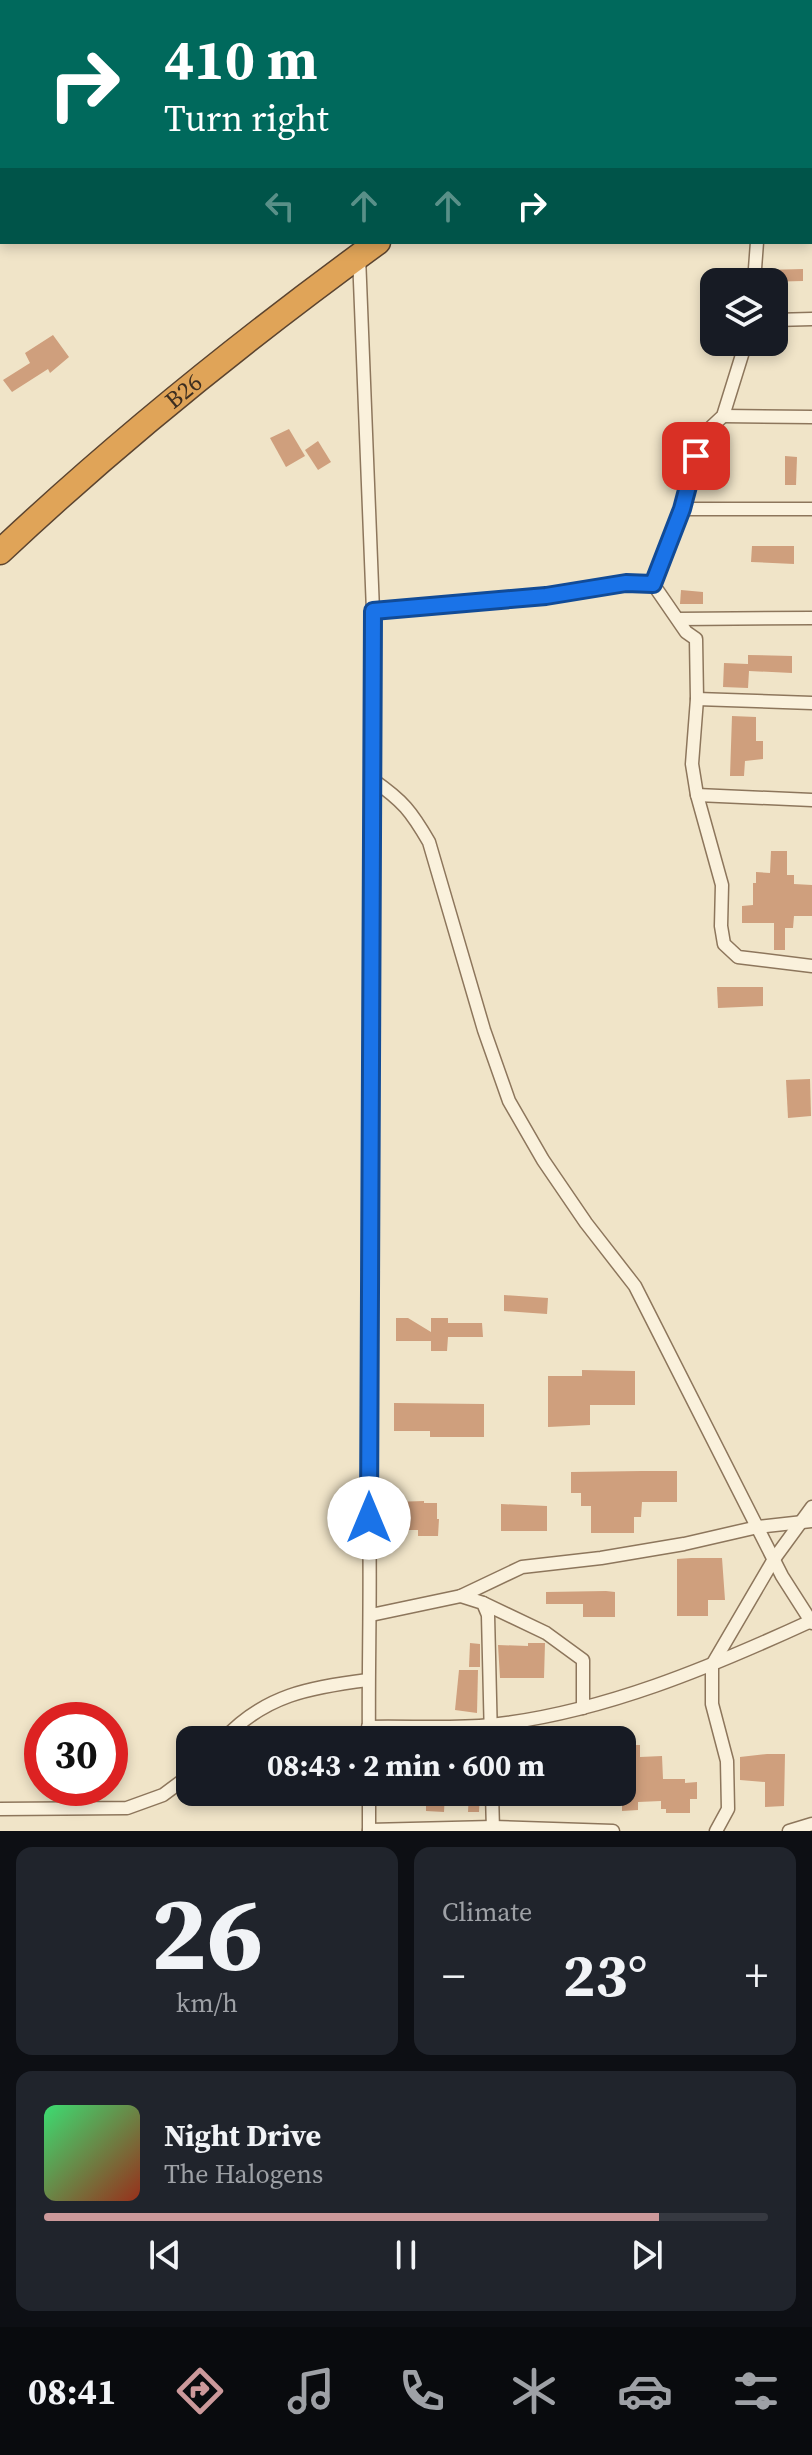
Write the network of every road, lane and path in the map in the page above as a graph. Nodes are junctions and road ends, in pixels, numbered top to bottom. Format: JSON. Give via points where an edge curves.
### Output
{"nodes":[{"id":1,"x":757,"y":244,"type":"edge"},
{"id":2,"x":368,"y":249,"type":"edge"},
{"id":3,"x":755,"y":268,"type":"edge"},
{"id":4,"x":812,"y":319,"type":"edge"},
{"id":5,"x":788,"y":320,"type":"edge"},
{"id":6,"x":743,"y":356,"type":"edge"},
{"id":7,"x":723,"y":416,"type":"junction"},
{"id":8,"x":812,"y":417,"type":"edge"},
{"id":9,"x":682,"y":509,"type":"junction"},
{"id":10,"x":812,"y":509,"type":"edge"},
{"id":11,"x":0,"y":552,"type":"edge"},
{"id":12,"x":653,"y":584,"type":"junction"},
{"id":13,"x":373,"y":611,"type":"junction"},
{"id":14,"x":812,"y":618,"type":"edge"},
{"id":15,"x":678,"y":619,"type":"junction"},
{"id":16,"x":697,"y":699,"type":"junction"},
{"id":17,"x":812,"y":703,"type":"edge"},
{"id":18,"x":373,"y":780,"type":"junction"},
{"id":19,"x":697,"y":795,"type":"junction"},
{"id":20,"x":812,"y":800,"type":"edge"},
{"id":21,"x":812,"y":966,"type":"edge"},
{"id":22,"x":812,"y":1507,"type":"edge"},
{"id":23,"x":808,"y":1521,"type":"edge"},
{"id":24,"x":758,"y":1527,"type":"junction"},
{"id":25,"x":774,"y":1559,"type":"junction"},
{"id":26,"x":461,"y":1596,"type":"junction"},
{"id":27,"x":483,"y":1603,"type":"junction"},
{"id":28,"x":371,"y":1615,"type":"junction"},
{"id":29,"x":812,"y":1622,"type":"edge"},
{"id":30,"x":712,"y":1665,"type":"junction"},
{"id":31,"x":368,"y":1680,"type":"junction"},
{"id":32,"x":583,"y":1708,"type":"junction"},
{"id":33,"x":490,"y":1725,"type":"junction"},
{"id":34,"x":238,"y":1726,"type":"edge"},
{"id":35,"x":368,"y":1726,"type":"edge"},
{"id":36,"x":475,"y":1726,"type":"edge"},
{"id":37,"x":176,"y":1785,"type":"edge"},
{"id":38,"x":369,"y":1806,"type":"edge"},
{"id":39,"x":492,"y":1806,"type":"edge"},
{"id":40,"x":0,"y":1809,"type":"edge"},
{"id":41,"x":812,"y":1824,"type":"edge"},
{"id":42,"x":493,"y":1829,"type":"edge"},
{"id":43,"x":369,"y":1830,"type":"edge"},
{"id":44,"x":613,"y":1831,"type":"edge"},
{"id":45,"x":716,"y":1831,"type":"edge"},
{"id":46,"x":789,"y":1831,"type":"edge"}],
"edges":[{"from":1,"to":3,"type":"street"},
{"from":2,"to":11,"type":"highway","name":"B26","via":[[270,321],[51,503]]},
{"from":2,"to":13,"type":"street"},
{"from":4,"to":5,"type":"street"},
{"from":6,"to":7,"type":"street"},
{"from":7,"to":8,"type":"street"},
{"from":7,"to":9,"type":"street","via":[[707,431]]},
{"from":9,"to":10,"type":"street"},
{"from":9,"to":12,"type":"street"},
{"from":12,"to":13,"type":"street"},
{"from":12,"to":15,"type":"street"},
{"from":13,"to":18,"type":"street"},
{"from":14,"to":15,"type":"street"},
{"from":15,"to":16,"type":"street","via":[[696,639]]},
{"from":16,"to":17,"type":"street"},
{"from":16,"to":19,"type":"street","via":[[692,764]]},
{"from":18,"to":24,"type":"street","via":[[400,800],[429,842],[509,1101],[551,1173],[635,1286]]},
{"from":18,"to":28,"type":"street"},
{"from":19,"to":20,"type":"street"},
{"from":19,"to":21,"type":"street","via":[[722,885],[724,944],[738,957]]},
{"from":22,"to":23,"type":"street"},
{"from":23,"to":24,"type":"street"},
{"from":23,"to":25,"type":"street"},
{"from":24,"to":25,"type":"street"},
{"from":24,"to":26,"type":"street","via":[[684,1544],[522,1567]]},
{"from":25,"to":29,"type":"street"},
{"from":25,"to":30,"type":"street"},
{"from":26,"to":27,"type":"street"},
{"from":26,"to":28,"type":"street"},
{"from":27,"to":32,"type":"street","via":[[546,1633],[583,1660]]},
{"from":27,"to":33,"type":"street","via":[[488,1615]]},
{"from":28,"to":31,"type":"street"},
{"from":29,"to":30,"type":"street"},
{"from":30,"to":32,"type":"street"},
{"from":30,"to":45,"type":"street","via":[[712,1704],[727,1761],[728,1809]]},
{"from":31,"to":34,"type":"street","via":[[278,1699]]},
{"from":31,"to":35,"type":"street"},
{"from":32,"to":33,"type":"street"},
{"from":33,"to":36,"type":"street"},
{"from":37,"to":40,"type":"street","via":[[127,1808]]},
{"from":38,"to":43,"type":"street"},
{"from":39,"to":42,"type":"street"},
{"from":41,"to":46,"type":"street"},
{"from":42,"to":43,"type":"street"},
{"from":42,"to":44,"type":"street"}]}
